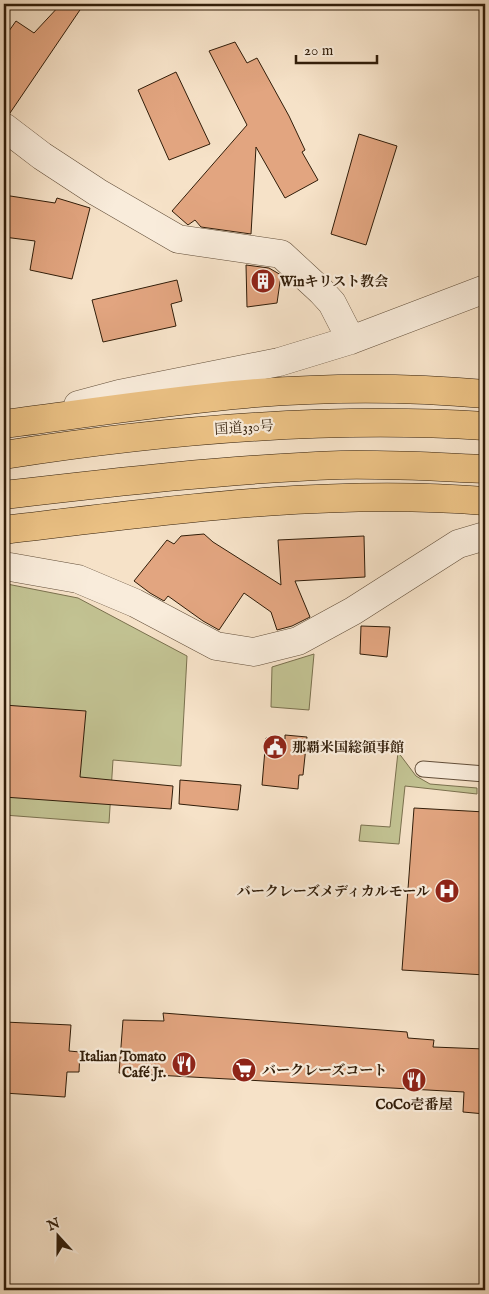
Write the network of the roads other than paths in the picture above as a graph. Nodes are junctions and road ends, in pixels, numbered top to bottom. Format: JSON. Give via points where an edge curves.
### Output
{"nodes":[{"id":1,"x":4,"y":127,"type":"edge"},
{"id":2,"x":485,"y":289,"type":"edge"},
{"id":3,"x":351,"y":340,"type":"junction"},
{"id":4,"x":485,"y":394,"type":"edge"},
{"id":5,"x":4,"y":424,"type":"edge"},
{"id":6,"x":485,"y":426,"type":"edge"},
{"id":7,"x":4,"y":455,"type":"edge"},
{"id":8,"x":485,"y":469,"type":"edge"},
{"id":9,"x":4,"y":495,"type":"edge"},
{"id":10,"x":485,"y":501,"type":"edge"},
{"id":11,"x":4,"y":530,"type":"edge"},
{"id":12,"x":485,"y":536,"type":"edge"},
{"id":13,"x":4,"y":568,"type":"edge"},
{"id":14,"x":423,"y":769,"type":"dead end"},
{"id":15,"x":485,"y":774,"type":"edge"}],
"edges":[{"from":1,"to":3,"type":"street","via":[[97,192],[178,239],[280,254],[332,303]]},
{"from":2,"to":3,"type":"street"},
{"from":3,"to":5,"type":"street","via":[[279,362],[119,394]]},
{"from":4,"to":5,"type":"highway","via":[[417,390],[302,390],[189,400]]},
{"from":6,"to":7,"type":"highway","name":"国道330号","via":[[347,422],[235,427],[123,438]]},
{"from":8,"to":9,"type":"highway","via":[[343,465],[130,480]]},
{"from":10,"to":11,"type":"highway","via":[[329,498],[210,506]]},
{"from":12,"to":13,"type":"street","via":[[458,544],[353,611],[298,641],[254,652],[216,646],[78,579]]},
{"from":14,"to":15,"type":"lane"}]}
